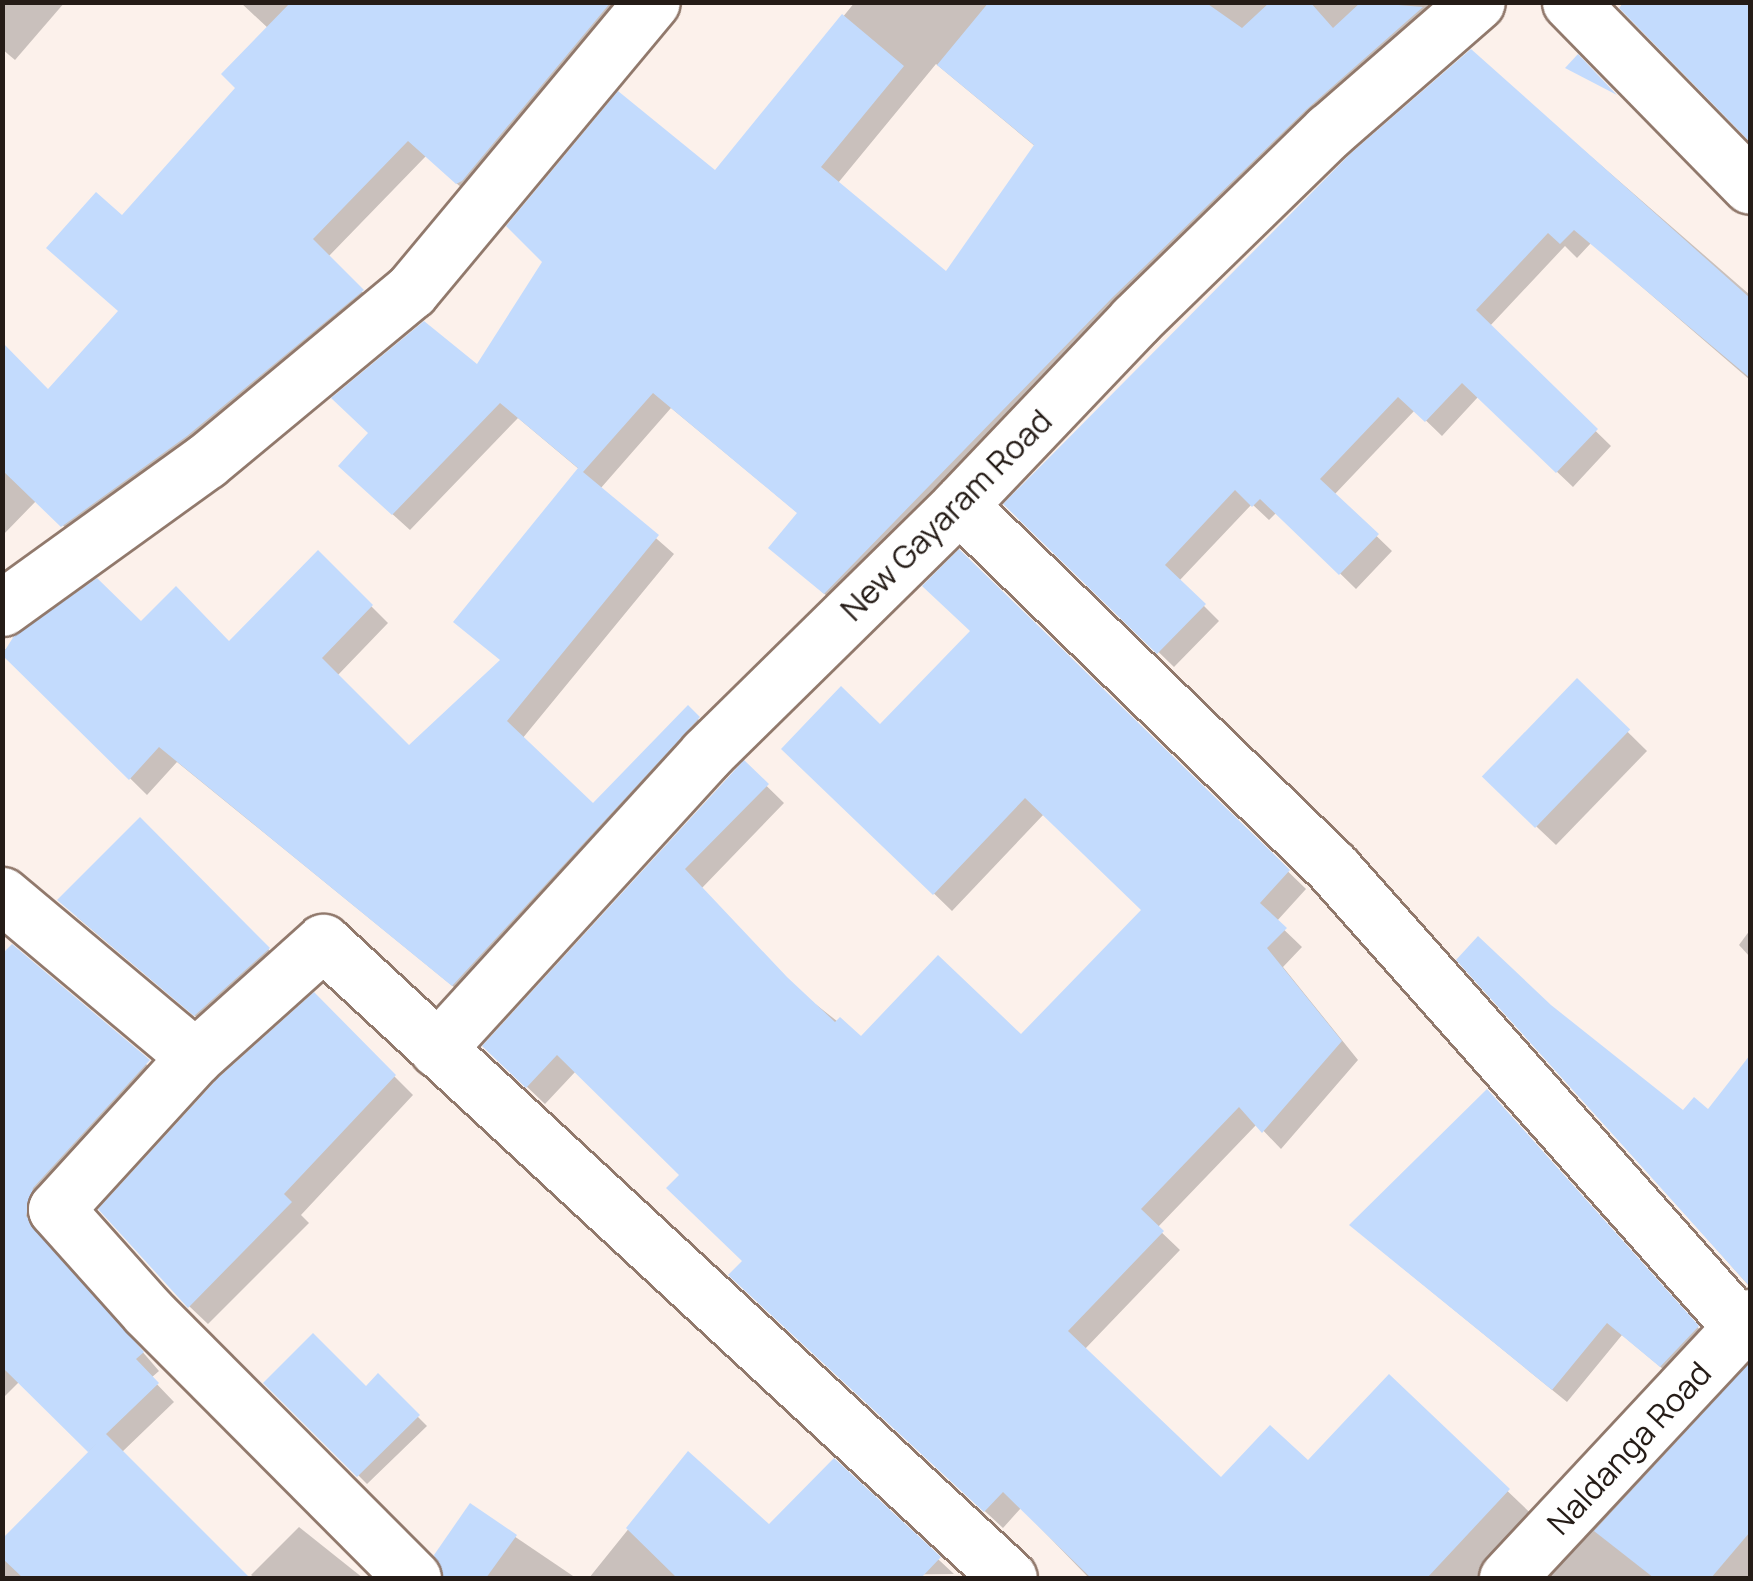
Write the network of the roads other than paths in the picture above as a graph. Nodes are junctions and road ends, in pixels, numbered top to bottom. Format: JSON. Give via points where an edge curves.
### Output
{"nodes":[{"id":1,"x":652,"y":2,"type":"edge"},
{"id":2,"x":1477,"y":2,"type":"edge"},
{"id":3,"x":1570,"y":2,"type":"edge"},
{"id":4,"x":1750,"y":186,"type":"edge"},
{"id":5,"x":959,"y":506,"type":"junction"},
{"id":6,"x":2,"y":608,"type":"edge"},
{"id":7,"x":2,"y":895,"type":"edge"},
{"id":8,"x":437,"y":1049,"type":"junction"},
{"id":9,"x":195,"y":1057,"type":"junction"},
{"id":10,"x":1746,"y":1322,"type":"edge"},
{"id":11,"x":412,"y":1578,"type":"edge"},
{"id":12,"x":1009,"y":1578,"type":"edge"},
{"id":13,"x":1508,"y":1578,"type":"edge"}],
"edges":[{"from":1,"to":6,"type":"street","via":[[411,290],[206,461]]},
{"from":2,"to":5,"type":"street","name":"New Gayaram Road","via":[[1329,130],[1134,320]]},
{"from":3,"to":4,"type":"street"},
{"from":5,"to":8,"type":"street","name":"New Gayaram Road","via":[[706,754]]},
{"from":5,"to":10,"type":"street","via":[[1332,867]]},
{"from":7,"to":9,"type":"street"},
{"from":8,"to":9,"type":"street","via":[[324,942]]},
{"from":8,"to":12,"type":"street"},
{"from":9,"to":11,"type":"street","via":[[56,1210]]},
{"from":10,"to":13,"type":"street","name":"Naldanga Road"}]}
